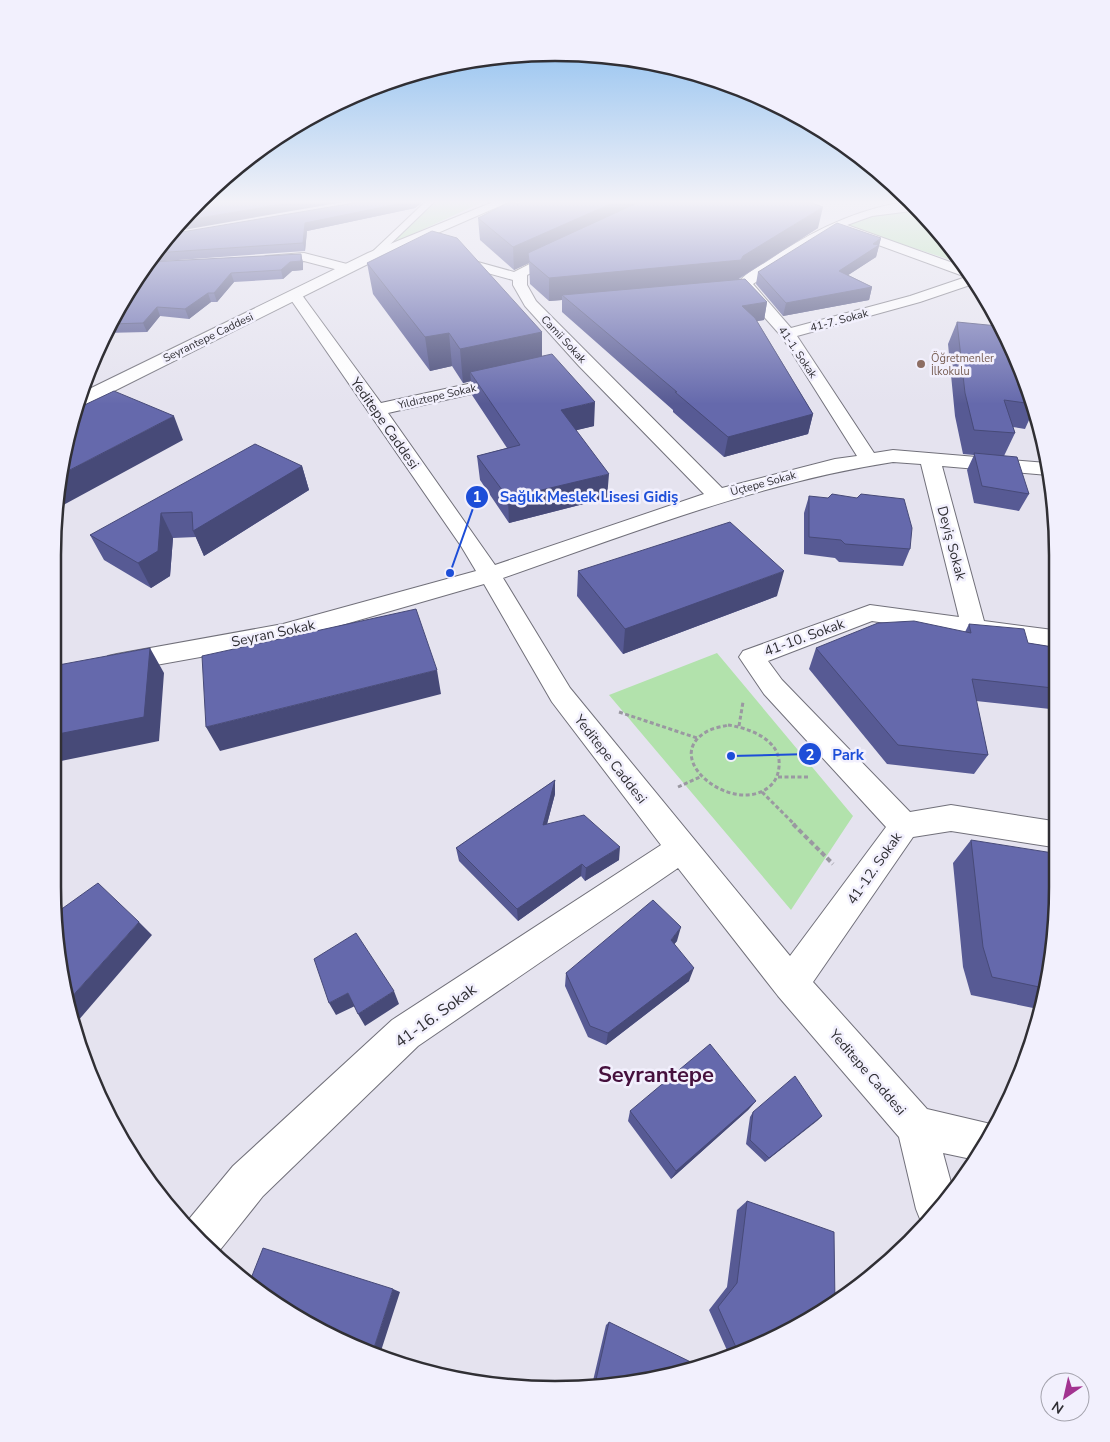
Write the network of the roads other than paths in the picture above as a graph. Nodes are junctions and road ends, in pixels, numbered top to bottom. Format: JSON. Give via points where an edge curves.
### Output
{"nodes":[{"id":1,"x":343,"y":269,"type":"edge"},
{"id":2,"x":488,"y":269,"type":"edge"},
{"id":3,"x":528,"y":269,"type":"edge"},
{"id":4,"x":765,"y":269,"type":"edge"},
{"id":5,"x":520,"y":278,"type":"junction"},
{"id":6,"x":967,"y":282,"type":"edge"},
{"id":7,"x":748,"y":289,"type":"junction"},
{"id":8,"x":728,"y":291,"type":"edge"},
{"id":9,"x":294,"y":294,"type":"junction"},
{"id":10,"x":556,"y":308,"type":"edge"},
{"id":11,"x":536,"y":310,"type":"junction"},
{"id":12,"x":788,"y":334,"type":"junction"},
{"id":13,"x":524,"y":376,"type":"edge"},
{"id":14,"x":86,"y":398,"type":"edge"},
{"id":15,"x":376,"y":410,"type":"junction"},
{"id":16,"x":930,"y":459,"type":"junction"},
{"id":17,"x":869,"y":460,"type":"junction"},
{"id":18,"x":1041,"y":468,"type":"edge"},
{"id":19,"x":718,"y":496,"type":"junction"},
{"id":20,"x":490,"y":575,"type":"junction"},
{"id":21,"x":974,"y":628,"type":"junction"},
{"id":22,"x":1049,"y":638,"type":"edge"},
{"id":23,"x":91,"y":668,"type":"edge"},
{"id":24,"x":904,"y":826,"type":"junction"},
{"id":25,"x":1049,"y":833,"type":"edge"},
{"id":26,"x":682,"y":848,"type":"junction"},
{"id":27,"x":791,"y":984,"type":"junction"},
{"id":28,"x":916,"y":1128,"type":"junction"},
{"id":29,"x":979,"y":1141,"type":"edge"},
{"id":30,"x":935,"y":1202,"type":"edge"},
{"id":31,"x":204,"y":1234,"type":"edge"}],
"edges":[{"from":1,"to":9,"type":"street","name":"Seyrantepe Caddesi"},
{"from":2,"to":5,"type":"street"},
{"from":3,"to":5,"type":"street","via":[[520,273]]},
{"from":4,"to":7,"type":"street","via":[[745,282]]},
{"from":5,"to":11,"type":"street","name":"Camii Sokak","via":[[520,285]]},
{"from":6,"to":12,"type":"street","name":"41-7. Sokak"},
{"from":7,"to":8,"type":"street"},
{"from":7,"to":12,"type":"street","name":"41-1. Sokak"},
{"from":9,"to":14,"type":"street","name":"Seyrantepe Caddesi"},
{"from":9,"to":15,"type":"street","name":"Yeditepe Caddesi"},
{"from":10,"to":11,"type":"street"},
{"from":11,"to":19,"type":"street","name":"Camii Sokak","via":[[577,364]]},
{"from":12,"to":17,"type":"street","name":"41-1. Sokak"},
{"from":13,"to":15,"type":"street","name":"Yıldıztepe Sokak"},
{"from":15,"to":20,"type":"street","name":"Yeditepe Caddesi"},
{"from":16,"to":17,"type":"street","name":"Üçtepe Sokak","via":[[893,456]]},
{"from":16,"to":18,"type":"street","name":"Üçtepe Sokak"},
{"from":16,"to":21,"type":"street","name":"Deyiş Sokak"},
{"from":17,"to":19,"type":"street","name":"Üçtepe Sokak","via":[[835,465]]},
{"from":19,"to":20,"type":"street","name":"Üçtepe Sokak"},
{"from":20,"to":23,"type":"street","name":"Seyran Sokak","via":[[283,633]]},
{"from":20,"to":26,"type":"street","name":"Yeditepe Caddesi","via":[[564,699]]},
{"from":21,"to":22,"type":"street","name":"41-10. Sokak"},
{"from":21,"to":24,"type":"street","name":"41-10. Sokak","via":[[870,613],[752,657],[773,687]]},
{"from":24,"to":25,"type":"street","name":"41-12. Sokak","via":[[952,818]]},
{"from":24,"to":27,"type":"street","name":"41-12. Sokak"},
{"from":26,"to":27,"type":"street","name":"Yeditepe Caddesi"},
{"from":26,"to":31,"type":"street","name":"41-16. Sokak","via":[[405,1033],[248,1180]]},
{"from":27,"to":28,"type":"street","name":"Yeditepe Caddesi"},
{"from":28,"to":29,"type":"street"},
{"from":28,"to":30,"type":"street","name":"Yeditepe Caddesi"}]}
